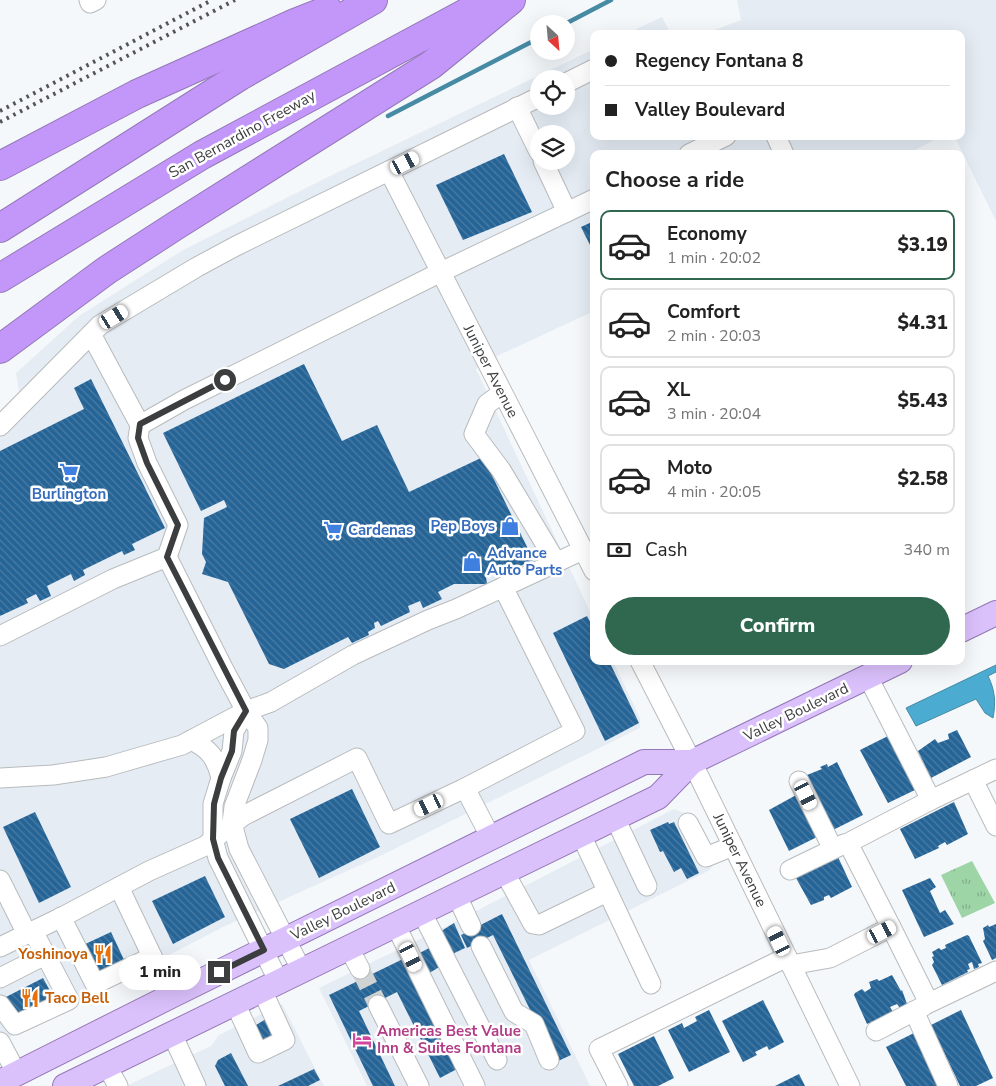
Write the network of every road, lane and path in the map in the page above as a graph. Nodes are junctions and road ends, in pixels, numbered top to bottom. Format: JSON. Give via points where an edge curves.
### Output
{"nodes":[{"id":1,"x":89,"y":0,"type":"edge"},
{"id":2,"x":96,"y":0,"type":"edge"},
{"id":3,"x":356,"y":0,"type":"edge"},
{"id":4,"x":374,"y":0,"type":"edge"},
{"id":5,"x":490,"y":0,"type":"edge"},
{"id":6,"x":510,"y":0,"type":"edge"},
{"id":7,"x":590,"y":72,"type":"edge"},
{"id":8,"x":575,"y":79,"type":"edge"},
{"id":9,"x":530,"y":101,"type":"edge"},
{"id":10,"x":517,"y":107,"type":"junction"},
{"id":11,"x":530,"y":134,"type":"edge"},
{"id":12,"x":719,"y":140,"type":"edge"},
{"id":13,"x":703,"y":150,"type":"edge"},
{"id":14,"x":0,"y":166,"type":"edge"},
{"id":15,"x":547,"y":170,"type":"edge"},
{"id":16,"x":389,"y":171,"type":"junction"},
{"id":17,"x":590,"y":201,"type":"edge"},
{"id":18,"x":567,"y":212,"type":"junction"},
{"id":19,"x":0,"y":228,"type":"edge"},
{"id":20,"x":441,"y":272,"type":"junction"},
{"id":21,"x":0,"y":278,"type":"edge"},
{"id":22,"x":91,"y":334,"type":"junction"},
{"id":23,"x":0,"y":348,"type":"edge"},
{"id":24,"x":502,"y":393,"type":"junction"},
{"id":25,"x":140,"y":424,"type":"junction"},
{"id":26,"x":0,"y":426,"type":"edge"},
{"id":27,"x":583,"y":550,"type":"junction"},
{"id":28,"x":167,"y":557,"type":"junction"},
{"id":29,"x":556,"y":562,"type":"junction"},
{"id":30,"x":590,"y":563,"type":"edge"},
{"id":31,"x":503,"y":587,"type":"junction"},
{"id":32,"x":996,"y":613,"type":"edge"},
{"id":33,"x":965,"y":628,"type":"edge"},
{"id":34,"x":0,"y":636,"type":"edge"},
{"id":35,"x":642,"y":665,"type":"edge"},
{"id":36,"x":892,"y":665,"type":"edge"},
{"id":37,"x":868,"y":677,"type":"junction"},
{"id":38,"x":246,"y":711,"type":"junction"},
{"id":39,"x":191,"y":740,"type":"junction"},
{"id":40,"x":692,"y":762,"type":"junction"},
{"id":41,"x":996,"y":769,"type":"edge"},
{"id":42,"x":0,"y":778,"type":"edge"},
{"id":43,"x":221,"y":778,"type":"junction"},
{"id":44,"x":974,"y":780,"type":"junction"},
{"id":45,"x":799,"y":782,"type":"dead end"},
{"id":46,"x":465,"y":788,"type":"junction"},
{"id":47,"x":931,"y":800,"type":"junction"},
{"id":48,"x":615,"y":818,"type":"junction"},
{"id":49,"x":232,"y":823,"type":"junction"},
{"id":50,"x":688,"y":823,"type":"dead end"},
{"id":51,"x":996,"y":826,"type":"edge"},
{"id":52,"x":581,"y":835,"type":"junction"},
{"id":53,"x":491,"y":838,"type":"junction"},
{"id":54,"x":213,"y":839,"type":"junction"},
{"id":55,"x":733,"y":846,"type":"junction"},
{"id":56,"x":840,"y":846,"type":"junction"},
{"id":57,"x":790,"y":870,"type":"dead end"},
{"id":58,"x":505,"y":873,"type":"junction"},
{"id":59,"x":0,"y":880,"type":"edge"},
{"id":60,"x":647,"y":886,"type":"dead end"},
{"id":61,"x":119,"y":887,"type":"junction"},
{"id":62,"x":607,"y":892,"type":"junction"},
{"id":63,"x":457,"y":896,"type":"junction"},
{"id":64,"x":422,"y":913,"type":"junction"},
{"id":65,"x":61,"y":917,"type":"junction"},
{"id":66,"x":396,"y":926,"type":"junction"},
{"id":67,"x":471,"y":926,"type":"dead end"},
{"id":68,"x":891,"y":927,"type":"junction"},
{"id":69,"x":30,"y":932,"type":"junction"},
{"id":70,"x":286,"y":939,"type":"junction"},
{"id":71,"x":0,"y":946,"type":"edge"},
{"id":72,"x":481,"y":946,"type":"dead end"},
{"id":73,"x":264,"y":950,"type":"junction"},
{"id":74,"x":45,"y":956,"type":"junction"},
{"id":75,"x":152,"y":957,"type":"junction"},
{"id":76,"x":789,"y":961,"type":"junction"},
{"id":77,"x":302,"y":971,"type":"junction"},
{"id":78,"x":996,"y":971,"type":"edge"},
{"id":79,"x":0,"y":978,"type":"edge"},
{"id":80,"x":651,"y":984,"type":"dead end"},
{"id":81,"x":271,"y":986,"type":"junction"},
{"id":82,"x":171,"y":996,"type":"junction"},
{"id":83,"x":235,"y":1004,"type":"junction"},
{"id":84,"x":0,"y":1005,"type":"edge"},
{"id":85,"x":378,"y":1005,"type":"tunnel mouth"},
{"id":86,"x":922,"y":1007,"type":"junction"},
{"id":87,"x":876,"y":1031,"type":"dead end"},
{"id":88,"x":172,"y":1034,"type":"junction"},
{"id":89,"x":0,"y":1042,"type":"edge"},
{"id":90,"x":497,"y":1060,"type":"dead end"},
{"id":91,"x":549,"y":1060,"type":"dead end"},
{"id":92,"x":113,"y":1076,"type":"edge"},
{"id":93,"x":8,"y":1078,"type":"edge"},
{"id":94,"x":65,"y":1086,"type":"edge"},
{"id":95,"x":196,"y":1086,"type":"edge"},
{"id":96,"x":419,"y":1086,"type":"edge"},
{"id":97,"x":475,"y":1086,"type":"edge"},
{"id":98,"x":618,"y":1086,"type":"edge"},
{"id":99,"x":850,"y":1086,"type":"edge"},
{"id":100,"x":948,"y":1086,"type":"edge"}],
"edges":[{"from":1,"to":2,"type":"street","via":[[90,3]]},
{"from":3,"to":14,"type":"highway","via":[[295,23],[137,94]]},
{"from":4,"to":19,"type":"highway","via":[[240,76]]},
{"from":5,"to":21,"type":"highway","name":"San Bernardino Freeway","via":[[202,155]]},
{"from":6,"to":23,"type":"highway","via":[[431,65],[122,260]]},
{"from":7,"to":8,"type":"street"},
{"from":9,"to":10,"type":"street"},
{"from":10,"to":11,"type":"street"},
{"from":10,"to":16,"type":"street"},
{"from":12,"to":13,"type":"street"},
{"from":15,"to":18,"type":"street"},
{"from":16,"to":20,"type":"street","name":"Juniper Avenue"},
{"from":16,"to":22,"type":"street","via":[[196,267],[100,325]]},
{"from":17,"to":18,"type":"street"},
{"from":18,"to":20,"type":"street"},
{"from":20,"to":24,"type":"street","name":"Juniper Avenue"},
{"from":20,"to":25,"type":"street"},
{"from":22,"to":25,"type":"street"},
{"from":22,"to":26,"type":"street"},
{"from":24,"to":27,"type":"street","name":"Juniper Avenue"},
{"from":24,"to":29,"type":"street","via":[[487,404],[474,434],[501,470]]},
{"from":25,"to":28,"type":"street","via":[[138,438],[147,463],[178,525]]},
{"from":27,"to":29,"type":"street"},
{"from":27,"to":30,"type":"street","name":"Juniper Avenue"},
{"from":28,"to":34,"type":"street","via":[[113,579]]},
{"from":28,"to":38,"type":"street"},
{"from":29,"to":31,"type":"street"},
{"from":31,"to":38,"type":"street","via":[[353,654],[271,702]]},
{"from":31,"to":46,"type":"street","via":[[575,731]]},
{"from":32,"to":33,"type":"main road"},
{"from":35,"to":40,"type":"street","name":"Juniper Avenue"},
{"from":36,"to":37,"type":"main road","name":"Valley Boulevard"},
{"from":37,"to":40,"type":"main road","name":"Valley Boulevard"},
{"from":37,"to":47,"type":"street"},
{"from":38,"to":39,"type":"street"},
{"from":38,"to":43,"type":"street","via":[[234,731],[232,751]]},
{"from":38,"to":49,"type":"street","via":[[258,728],[258,740],[234,807]]},
{"from":39,"to":42,"type":"street","via":[[106,766],[53,775]]},
{"from":39,"to":43,"type":"street","via":[[215,758]]},
{"from":40,"to":48,"type":"main road","name":"Valley Boulevard","via":[[658,797]]},
{"from":40,"to":53,"type":"main road","name":"Valley Boulevard","via":[[644,762]]},
{"from":40,"to":55,"type":"street","name":"Juniper Avenue"},
{"from":41,"to":44,"type":"street"},
{"from":43,"to":54,"type":"street","via":[[214,804]]},
{"from":44,"to":47,"type":"street"},
{"from":44,"to":51,"type":"street"},
{"from":45,"to":56,"type":"street"},
{"from":46,"to":49,"type":"street","via":[[389,824],[357,758]]},
{"from":46,"to":53,"type":"street"},
{"from":47,"to":56,"type":"street"},
{"from":48,"to":52,"type":"main road","name":"Valley Boulevard"},
{"from":48,"to":60,"type":"street"},
{"from":49,"to":54,"type":"street"},
{"from":49,"to":70,"type":"street","via":[[239,850]]},
{"from":50,"to":55,"type":"street","via":[[706,857]]},
{"from":52,"to":58,"type":"main road","name":"Valley Boulevard"},
{"from":52,"to":62,"type":"street"},
{"from":53,"to":70,"type":"main road","name":"Valley Boulevard"},
{"from":54,"to":61,"type":"street","via":[[205,846]]},
{"from":54,"to":73,"type":"street","via":[[218,858]]},
{"from":55,"to":76,"type":"street","name":"Juniper Avenue"},
{"from":56,"to":57,"type":"street"},
{"from":56,"to":68,"type":"street"},
{"from":58,"to":62,"type":"street","via":[[536,925]]},
{"from":58,"to":63,"type":"main road","name":"Valley Boulevard"},
{"from":59,"to":69,"type":"street"},
{"from":61,"to":65,"type":"street"},
{"from":61,"to":75,"type":"street"},
{"from":62,"to":80,"type":"street"},
{"from":63,"to":64,"type":"main road","name":"Valley Boulevard"},
{"from":63,"to":67,"type":"street"},
{"from":64,"to":66,"type":"main road","name":"Valley Boulevard"},
{"from":64,"to":90,"type":"street"},
{"from":65,"to":69,"type":"street"},
{"from":65,"to":75,"type":"street","via":[[95,984]]},
{"from":66,"to":77,"type":"main road","name":"Valley Boulevard","via":[[354,958]]},
{"from":66,"to":97,"type":"street"},
{"from":68,"to":76,"type":"street","via":[[830,958]]},
{"from":68,"to":86,"type":"street"},
{"from":69,"to":71,"type":"street"},
{"from":69,"to":74,"type":"street"},
{"from":70,"to":73,"type":"main road","name":"Valley Boulevard"},
{"from":70,"to":77,"type":"street"},
{"from":72,"to":91,"type":"street","via":[[514,1012],[534,1024]]},
{"from":73,"to":81,"type":"street"},
{"from":73,"to":82,"type":"main road","name":"Valley Boulevard"},
{"from":74,"to":79,"type":"street"},
{"from":74,"to":84,"type":"street","via":[[68,1000],[15,1025]]},
{"from":75,"to":82,"type":"street"},
{"from":76,"to":98,"type":"street","via":[[600,1049]]},
{"from":76,"to":99,"type":"street","name":"Juniper Avenue"},
{"from":77,"to":81,"type":"main road","name":"Valley Boulevard"},
{"from":78,"to":86,"type":"street"},
{"from":81,"to":83,"type":"main road","name":"Valley Boulevard"},
{"from":81,"to":83,"type":"street","via":[[286,1040],[258,1053]]},
{"from":82,"to":93,"type":"main road","name":"Valley Boulevard"},
{"from":83,"to":88,"type":"main road","name":"Valley Boulevard"},
{"from":85,"to":96,"type":"street"},
{"from":86,"to":87,"type":"street"},
{"from":86,"to":100,"type":"street"},
{"from":88,"to":92,"type":"main road","name":"Valley Boulevard"},
{"from":88,"to":95,"type":"street"},
{"from":89,"to":93,"type":"street"},
{"from":92,"to":94,"type":"main road","name":"Valley Boulevard"}]}
